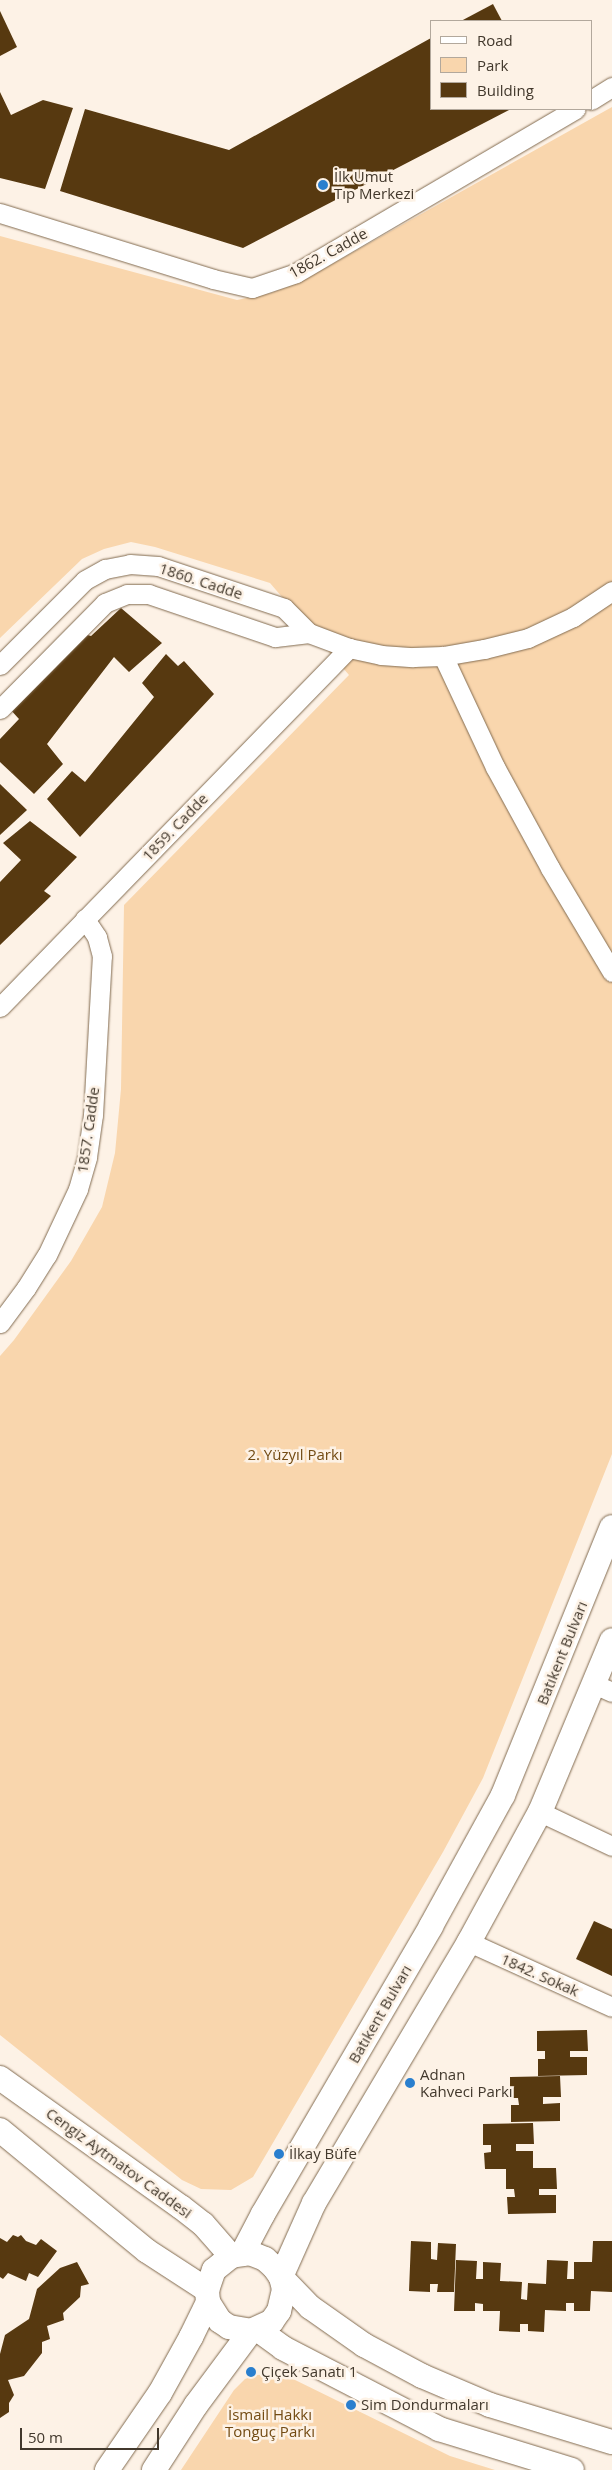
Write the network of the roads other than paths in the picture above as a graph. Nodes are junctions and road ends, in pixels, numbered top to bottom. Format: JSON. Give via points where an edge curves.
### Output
{"nodes":[{"id":1,"x":612,"y":87,"type":"edge"},
{"id":2,"x":592,"y":99,"type":"edge"},
{"id":3,"x":574,"y":110,"type":"edge"},
{"id":4,"x":0,"y":213,"type":"edge"},
{"id":5,"x":612,"y":591,"type":"edge"},
{"id":6,"x":308,"y":633,"type":"junction"},
{"id":7,"x":349,"y":648,"type":"junction"},
{"id":8,"x":443,"y":656,"type":"junction"},
{"id":9,"x":0,"y":665,"type":"edge"},
{"id":10,"x":0,"y":709,"type":"edge"},
{"id":11,"x":86,"y":919,"type":"junction"},
{"id":12,"x":612,"y":972,"type":"edge"},
{"id":13,"x":0,"y":1007,"type":"edge"},
{"id":14,"x":0,"y":1323,"type":"edge"},
{"id":15,"x":612,"y":1527,"type":"edge"},
{"id":16,"x":612,"y":1640,"type":"edge"},
{"id":17,"x":603,"y":1688,"type":"edge"},
{"id":18,"x":540,"y":1812,"type":"junction"},
{"id":19,"x":612,"y":1846,"type":"edge"},
{"id":20,"x":469,"y":1942,"type":"junction"},
{"id":21,"x":612,"y":2007,"type":"edge"},
{"id":22,"x":0,"y":2078,"type":"edge"},
{"id":23,"x":0,"y":2130,"type":"edge"},
{"id":24,"x":237,"y":2255,"type":"junction"},
{"id":25,"x":281,"y":2277,"type":"junction"},
{"id":26,"x":208,"y":2296,"type":"junction"},
{"id":27,"x":254,"y":2330,"type":"junction"},
{"id":28,"x":612,"y":2442,"type":"edge"},
{"id":29,"x":107,"y":2470,"type":"edge"},
{"id":30,"x":154,"y":2470,"type":"edge"},
{"id":31,"x":572,"y":2470,"type":"edge"}],
"edges":[{"from":1,"to":2,"type":"street"},
{"from":3,"to":4,"type":"street","name":"1862. Cadde","via":[[296,273],[252,288]]},
{"from":5,"to":8,"type":"street","name":"1860. Cadde","via":[[573,617],[528,638]]},
{"from":6,"to":7,"type":"street","name":"1860. Cadde"},
{"from":6,"to":9,"type":"street","name":"1860. Cadde","via":[[284,608],[158,566],[130,564],[105,569],[84,580]]},
{"from":6,"to":10,"type":"street","name":"1860. Cadde","via":[[275,637],[149,594],[127,594],[105,603]]},
{"from":7,"to":8,"type":"street","name":"1860. Cadde","via":[[382,655]]},
{"from":7,"to":11,"type":"street","name":"1859. Cadde"},
{"from":8,"to":12,"type":"street","via":[[495,767]]},
{"from":11,"to":13,"type":"street","name":"1859. Cadde"},
{"from":11,"to":14,"type":"street","name":"1857. Cadde","via":[[97,937],[102,956],[93,1115],[87,1156],[78,1189],[47,1255]]},
{"from":15,"to":24,"type":"main road","name":"Batıkent Bulvarı","via":[[503,1795],[431,1926]]},
{"from":16,"to":17,"type":"main road"},
{"from":17,"to":18,"type":"main road"},
{"from":18,"to":19,"type":"street"},
{"from":18,"to":20,"type":"main road"},
{"from":20,"to":21,"type":"street","name":"1842. Sokak"},
{"from":20,"to":25,"type":"main road","via":[[314,2203]]},
{"from":22,"to":24,"type":"main road","name":"Cengiz Aytmatov Caddesi","via":[[188,2212]]},
{"from":23,"to":26,"type":"main road","via":[[147,2251]]},
{"from":24,"to":25,"type":"main road","via":[[250,2253],[265,2259]]},
{"from":24,"to":26,"type":"main road","name":"Batıkent Bulvarı","via":[[214,2270]]},
{"from":25,"to":27,"type":"main road","via":[[284,2289],[279,2311],[272,2320]]},
{"from":25,"to":28,"type":"main road","via":[[310,2307],[364,2344],[422,2376],[490,2405]]},
{"from":26,"to":27,"type":"main road","via":[[220,2321],[229,2327]]},
{"from":26,"to":29,"type":"main road","name":"Batıkent Bulvarı","via":[[160,2393]]},
{"from":27,"to":30,"type":"main road","via":[[196,2405]]},
{"from":27,"to":31,"type":"main road","via":[[438,2429]]}]}
